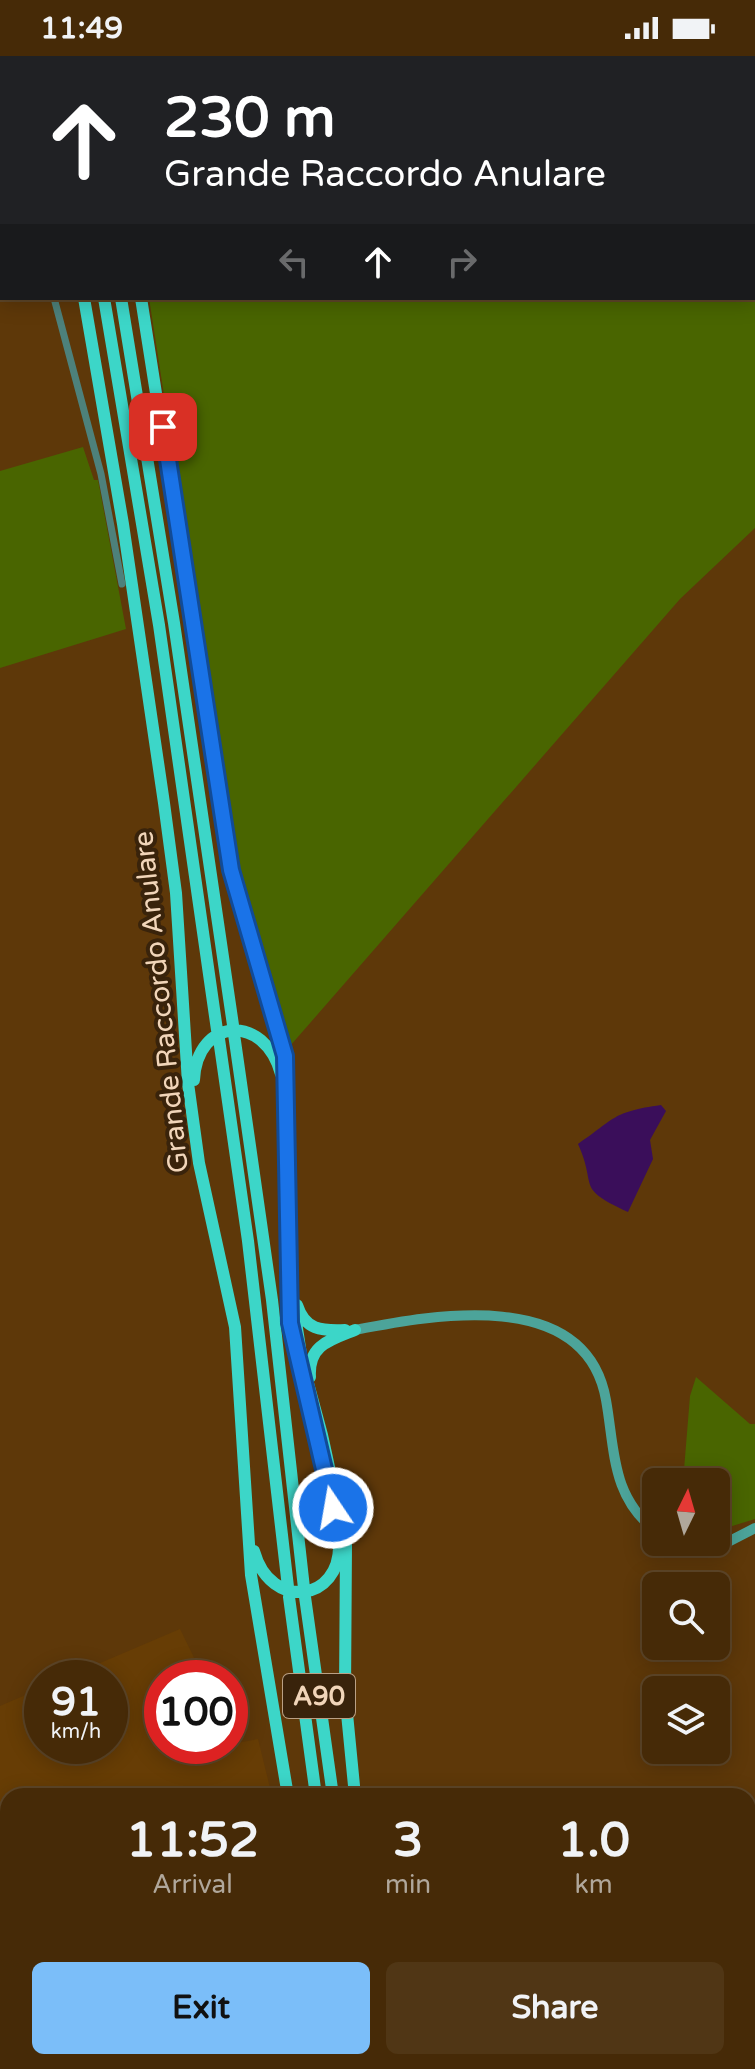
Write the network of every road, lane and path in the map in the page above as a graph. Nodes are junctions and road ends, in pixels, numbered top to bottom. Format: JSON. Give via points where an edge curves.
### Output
{"nodes":[{"id":1,"x":55,"y":300,"type":"edge"},
{"id":2,"x":84,"y":300,"type":"edge"},
{"id":3,"x":104,"y":300,"type":"edge"},
{"id":4,"x":121,"y":300,"type":"edge"},
{"id":5,"x":141,"y":300,"type":"edge"},
{"id":6,"x":122,"y":584,"type":"dead end"},
{"id":7,"x":238,"y":1030,"type":"junction"},
{"id":8,"x":288,"y":1117,"type":"junction"},
{"id":9,"x":195,"y":1131,"type":"junction"},
{"id":10,"x":287,"y":1263,"type":"junction"},
{"id":11,"x":355,"y":1330,"type":"junction"},
{"id":12,"x":322,"y":1435,"type":"junction"},
{"id":13,"x":642,"y":1518,"type":"edge"},
{"id":14,"x":247,"y":1520,"type":"junction"},
{"id":15,"x":755,"y":1528,"type":"edge"},
{"id":16,"x":730,"y":1541,"type":"edge"},
{"id":17,"x":309,"y":1590,"type":"junction"},
{"id":18,"x":307,"y":1732,"type":"junction"},
{"id":19,"x":287,"y":1788,"type":"edge"},
{"id":20,"x":310,"y":1788,"type":"edge"},
{"id":21,"x":315,"y":1788,"type":"edge"},
{"id":22,"x":332,"y":1788,"type":"edge"},
{"id":23,"x":354,"y":1788,"type":"edge"}],
"edges":[{"from":1,"to":6,"type":"street","via":[[101,474]]},
{"from":2,"to":9,"type":"highway","name":"Grande Raccordo Anulare","via":[[174,878]]},
{"from":3,"to":18,"type":"highway","name":"Grande Raccordo Anulare","number":"A90","via":[[159,625],[248,1241]]},
{"from":4,"to":7,"type":"highway","number":"A90"},
{"from":5,"to":8,"type":"highway","via":[[231,870],[281,1037]]},
{"from":7,"to":8,"type":"highway","via":[[262,1039],[275,1057]]},
{"from":7,"to":9,"type":"highway","via":[[221,1033],[203,1047],[194,1071]]},
{"from":7,"to":17,"type":"highway","number":"A90"},
{"from":8,"to":10,"type":"highway"},
{"from":9,"to":14,"type":"highway","name":"Grande Raccordo Anulare","via":[[235,1327]]},
{"from":10,"to":11,"type":"highway","via":[[306,1324]]},
{"from":10,"to":12,"type":"highway","via":[[302,1361]]},
{"from":10,"to":17,"type":"highway","via":[[290,1323],[339,1546],[336,1566]]},
{"from":11,"to":12,"type":"highway","via":[[322,1344],[311,1359]]},
{"from":11,"to":13,"type":"street","via":[[485,1313],[528,1321],[563,1337],[597,1373],[621,1490]]},
{"from":12,"to":23,"type":"highway","via":[[346,1545],[345,1693]]},
{"from":14,"to":17,"type":"highway","via":[[260,1569],[273,1585],[297,1593]]},
{"from":14,"to":19,"type":"highway","name":"Grande Raccordo Anulare","via":[[261,1647]]},
{"from":15,"to":16,"type":"street"},
{"from":17,"to":22,"type":"highway","number":"A90"},
{"from":18,"to":20,"type":"highway"},
{"from":18,"to":21,"type":"highway","name":"Grande Raccordo Anulare","number":"A90"}]}
